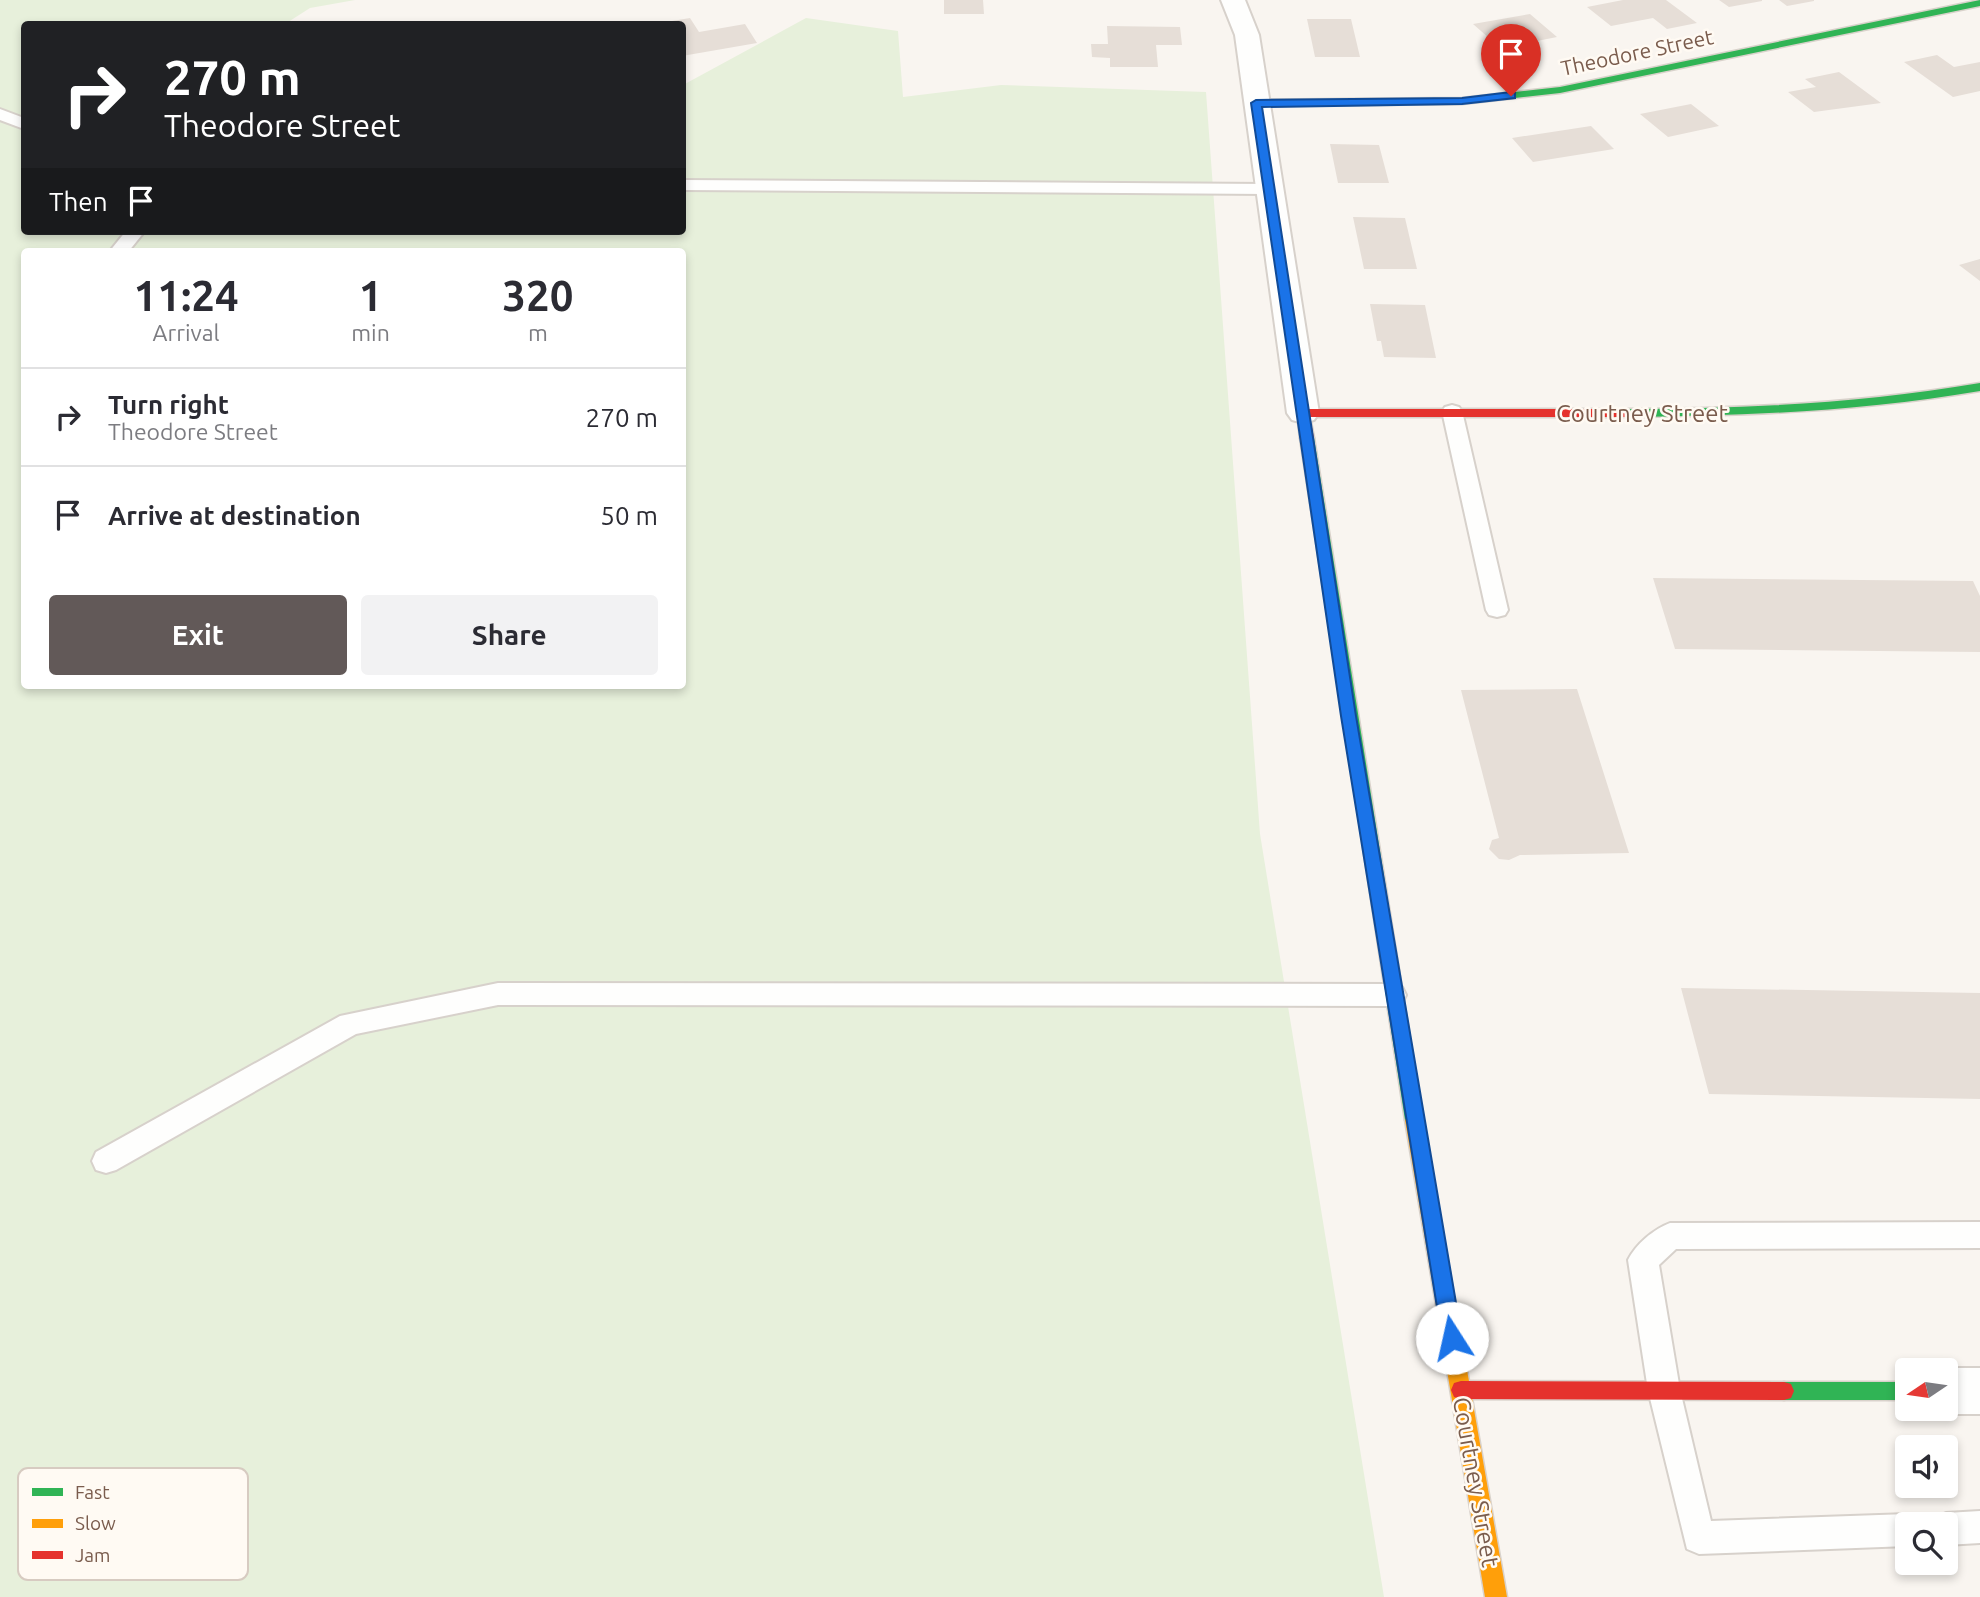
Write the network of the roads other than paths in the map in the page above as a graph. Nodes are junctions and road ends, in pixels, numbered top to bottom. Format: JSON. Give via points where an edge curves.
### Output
{"nodes":[{"id":1,"x":1233,"y":0,"type":"edge"},
{"id":2,"x":1980,"y":2,"type":"edge"},
{"id":3,"x":1256,"y":103,"type":"junction"},
{"id":4,"x":0,"y":114,"type":"edge"},
{"id":5,"x":21,"y":123,"type":"edge"},
{"id":6,"x":686,"y":185,"type":"edge"},
{"id":7,"x":1268,"y":189,"type":"junction"},
{"id":8,"x":1980,"y":387,"type":"edge"},
{"id":9,"x":1452,"y":411,"type":"junction"},
{"id":10,"x":1303,"y":413,"type":"junction"},
{"id":11,"x":1497,"y":610,"type":"dead end"},
{"id":12,"x":1393,"y":995,"type":"junction"},
{"id":13,"x":106,"y":1161,"type":"dead end"},
{"id":14,"x":1980,"y":1235,"type":"edge"},
{"id":15,"x":1461,"y":1390,"type":"junction"},
{"id":16,"x":1664,"y":1390,"type":"junction"},
{"id":17,"x":1895,"y":1391,"type":"edge"},
{"id":18,"x":1958,"y":1391,"type":"edge"},
{"id":19,"x":1980,"y":1391,"type":"edge"},
{"id":20,"x":1980,"y":1527,"type":"edge"},
{"id":21,"x":1958,"y":1528,"type":"edge"},
{"id":22,"x":1895,"y":1530,"type":"edge"},
{"id":23,"x":1496,"y":1597,"type":"edge"}],
"edges":[{"from":1,"to":3,"type":"street","name":"Courtney Street","via":[[1247,35]]},
{"from":2,"to":3,"type":"street","name":"Theodore Street","via":[[1560,90],[1462,101]]},
{"from":3,"to":7,"type":"street","name":"Courtney Street"},
{"from":4,"to":5,"type":"lane"},
{"from":6,"to":7,"type":"lane"},
{"from":7,"to":10,"type":"street","name":"Courtney Street"},
{"from":8,"to":9,"type":"street","name":"Courtney Street","via":[[1915,399],[1739,413]]},
{"from":9,"to":10,"type":"street","name":"Courtney Street"},
{"from":9,"to":11,"type":"lane"},
{"from":10,"to":12,"type":"street","name":"Courtney Street"},
{"from":12,"to":13,"type":"lane","via":[[498,994],[350,1024]]},
{"from":12,"to":15,"type":"street","name":"Courtney Street"},
{"from":14,"to":16,"type":"lane","via":[[1670,1236],[1643,1260]]},
{"from":15,"to":16,"type":"street"},
{"from":15,"to":23,"type":"street","name":"Courtney Street"},
{"from":16,"to":17,"type":"street"},
{"from":16,"to":22,"type":"lane","via":[[1699,1538]]},
{"from":18,"to":19,"type":"street"},
{"from":20,"to":21,"type":"lane"}]}
